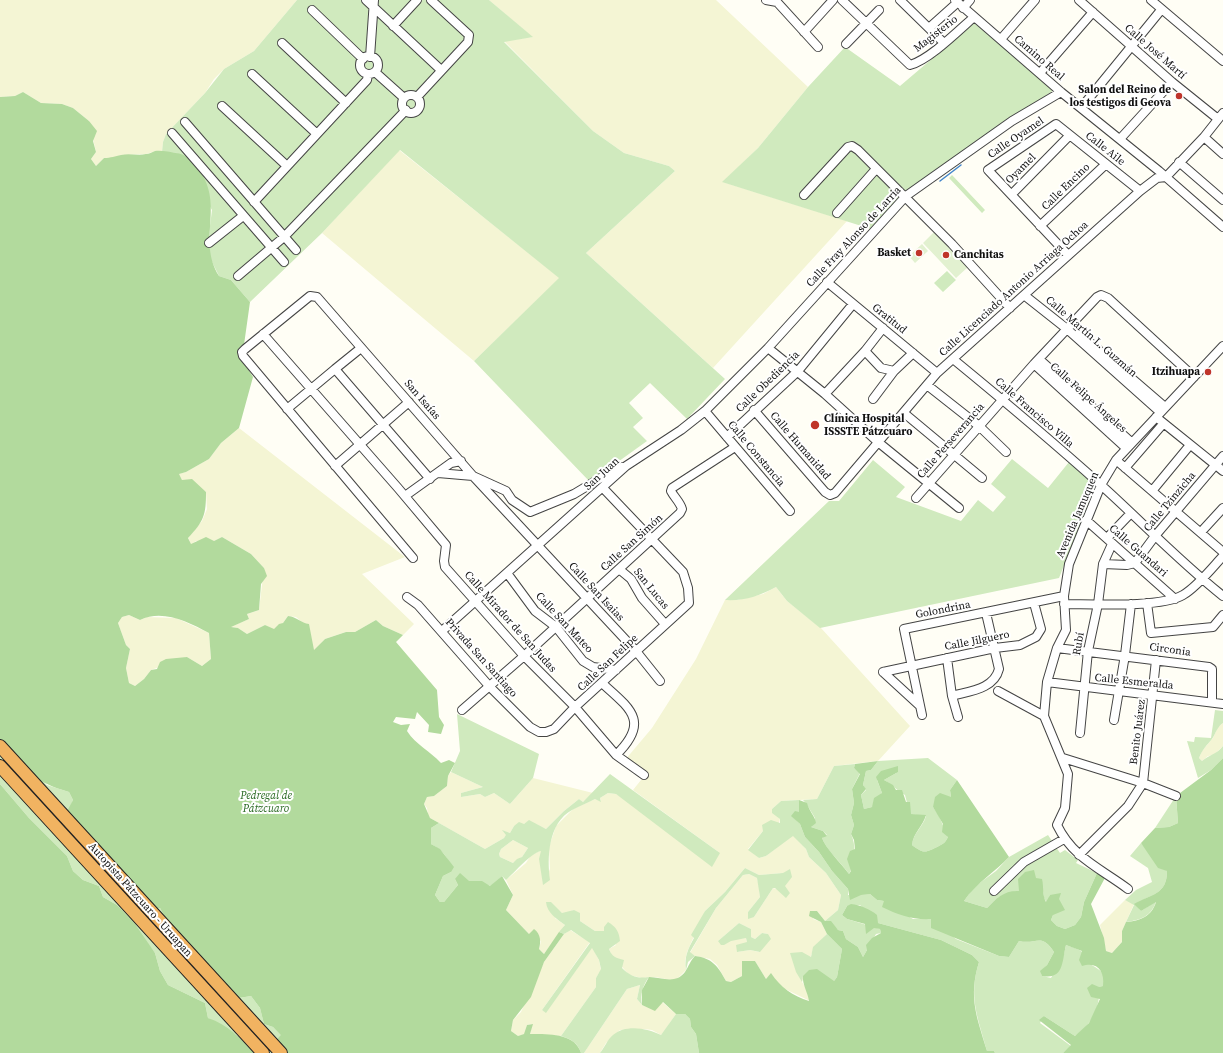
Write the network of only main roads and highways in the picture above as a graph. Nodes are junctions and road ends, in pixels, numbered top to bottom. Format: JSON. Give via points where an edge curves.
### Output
{"nodes":[{"id":1,"x":0,"y":746,"type":"edge"},
{"id":2,"x":0,"y":766,"type":"edge"},
{"id":3,"x":263,"y":1053,"type":"edge"},
{"id":4,"x":281,"y":1053,"type":"edge"}],
"edges":[{"from":1,"to":4,"type":"highway","name":"Autopista Pátzcuaro - Uruapan"},
{"from":2,"to":3,"type":"highway","name":"Autopista Pátzcuaro - Uruapan"}]}
